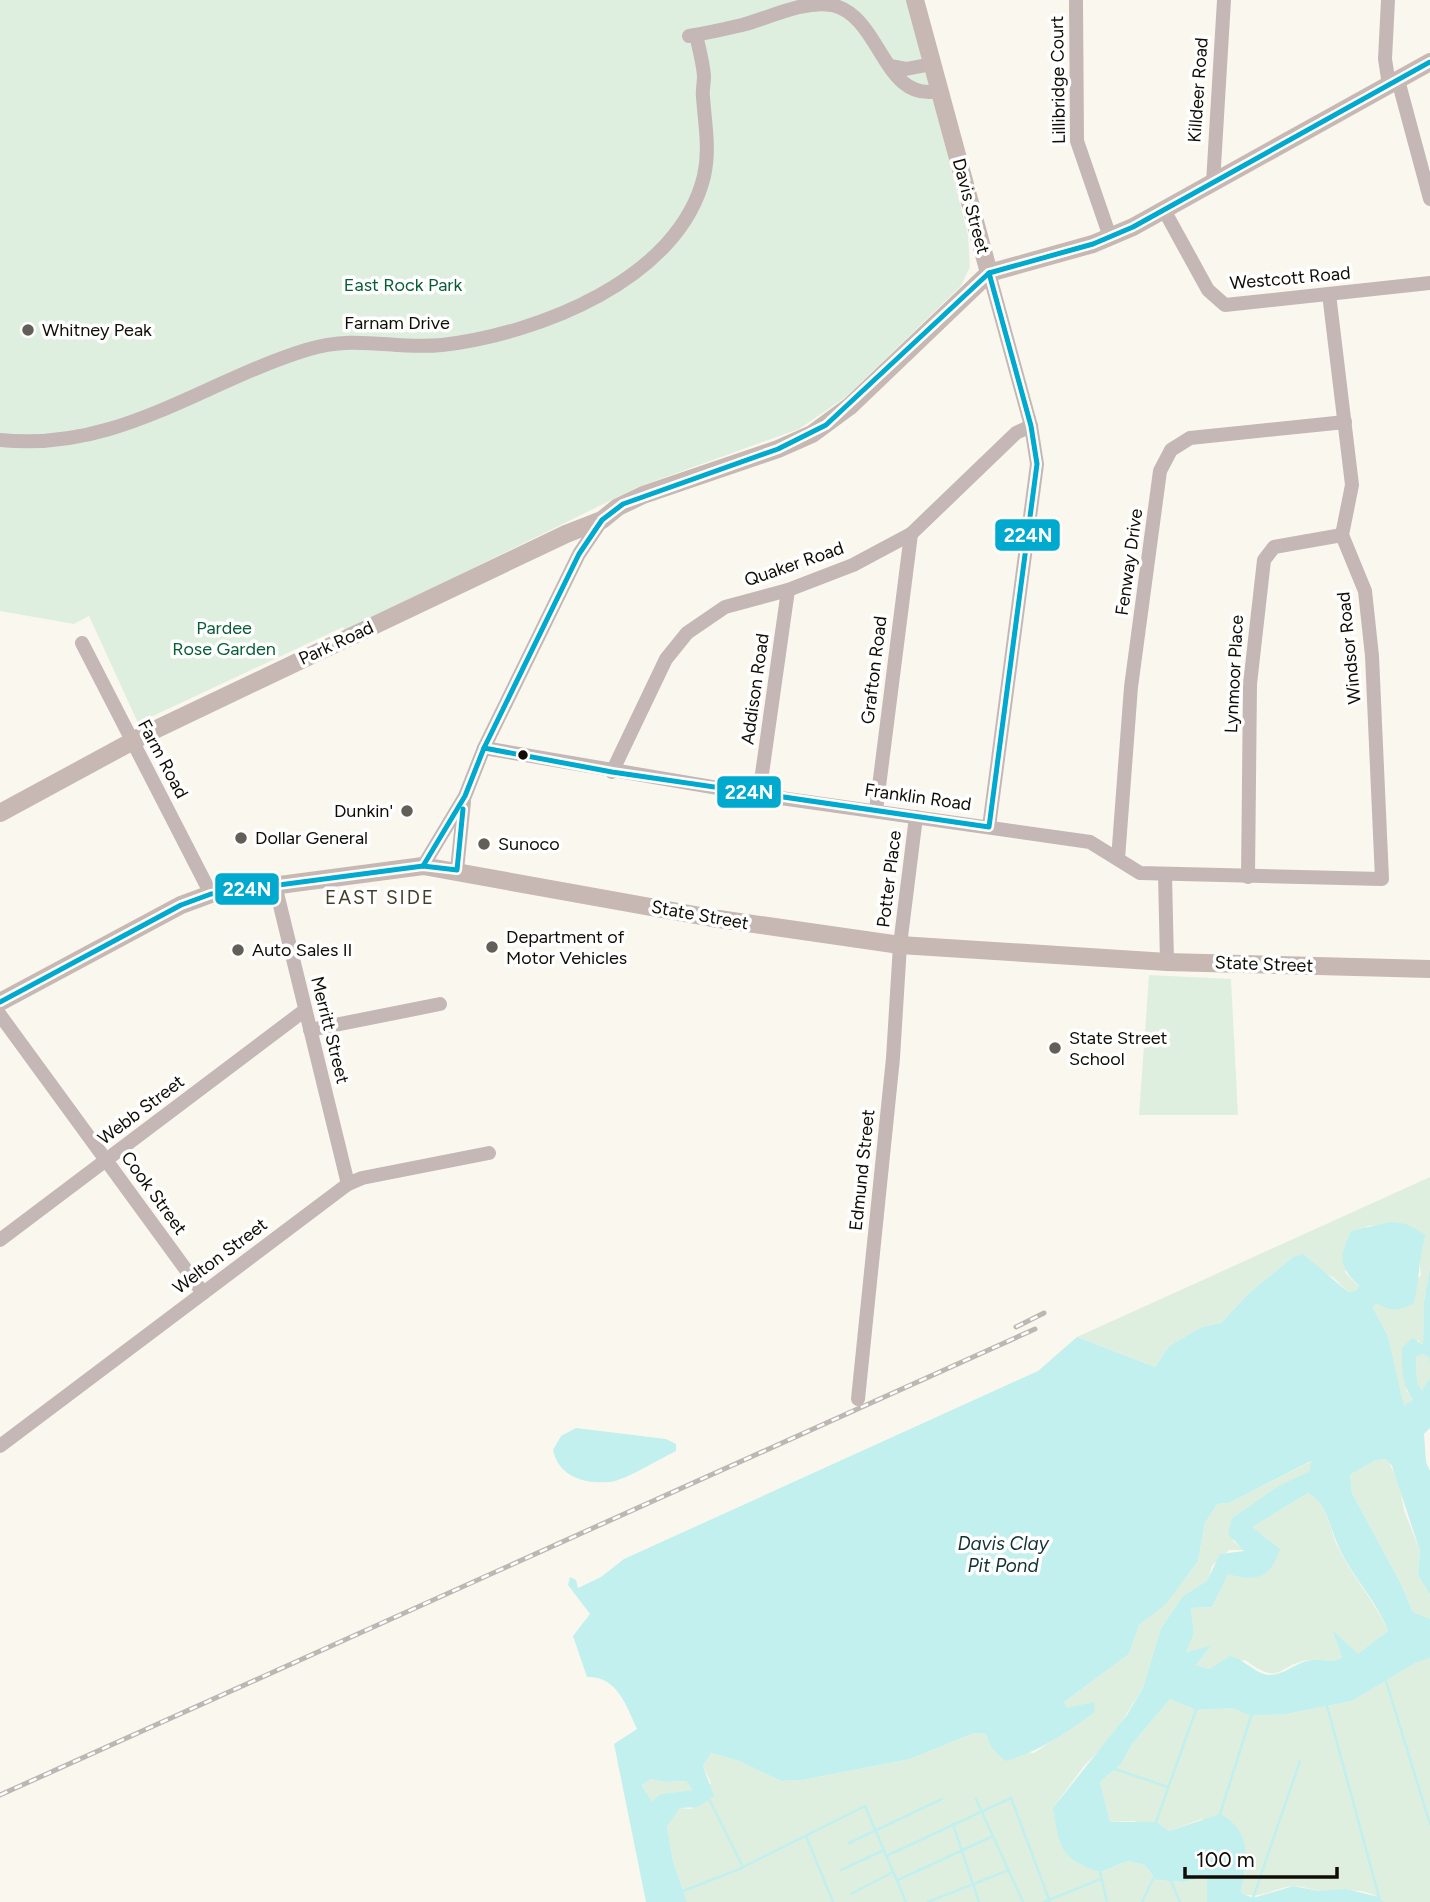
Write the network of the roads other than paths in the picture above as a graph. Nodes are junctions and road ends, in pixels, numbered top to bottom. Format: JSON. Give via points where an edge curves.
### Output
{"nodes":[{"id":1,"x":915,"y":0,"type":"edge"},
{"id":2,"x":1076,"y":0,"type":"edge"},
{"id":3,"x":1224,"y":0,"type":"edge"},
{"id":4,"x":1388,"y":0,"type":"edge"},
{"id":5,"x":1430,"y":62,"type":"edge"},
{"id":6,"x":932,"y":64,"type":"junction"},
{"id":7,"x":890,"y":66,"type":"junction"},
{"id":8,"x":1394,"y":83,"type":"junction"},
{"id":9,"x":939,"y":91,"type":"junction"},
{"id":10,"x":1213,"y":183,"type":"junction"},
{"id":11,"x":1430,"y":199,"type":"edge"},
{"id":12,"x":1164,"y":210,"type":"junction"},
{"id":13,"x":1110,"y":237,"type":"junction"},
{"id":14,"x":989,"y":273,"type":"junction"},
{"id":15,"x":1430,"y":283,"type":"edge"},
{"id":16,"x":1329,"y":295,"type":"junction"},
{"id":17,"x":1345,"y":422,"type":"junction"},
{"id":18,"x":1031,"y":426,"type":"junction"},
{"id":19,"x":0,"y":440,"type":"edge"},
{"id":20,"x":602,"y":520,"type":"junction"},
{"id":21,"x":911,"y":534,"type":"junction"},
{"id":22,"x":1342,"y":535,"type":"junction"},
{"id":23,"x":788,"y":590,"type":"junction"},
{"id":24,"x":82,"y":643,"type":"dead end"},
{"id":25,"x":131,"y":742,"type":"junction"},
{"id":26,"x":484,"y":748,"type":"junction"},
{"id":27,"x":612,"y":772,"type":"junction"},
{"id":28,"x":759,"y":794,"type":"junction"},
{"id":29,"x":465,"y":796,"type":"junction"},
{"id":30,"x":876,"y":810,"type":"junction"},
{"id":31,"x":0,"y":813,"type":"edge"},
{"id":32,"x":916,"y":817,"type":"junction"},
{"id":33,"x":989,"y":827,"type":"junction"},
{"id":34,"x":1118,"y":859,"type":"junction"},
{"id":35,"x":423,"y":866,"type":"junction"},
{"id":36,"x":457,"y":870,"type":"junction"},
{"id":37,"x":1165,"y":874,"type":"junction"},
{"id":38,"x":1248,"y":877,"type":"junction"},
{"id":39,"x":1382,"y":879,"type":"joint"},
{"id":40,"x":275,"y":885,"type":"junction"},
{"id":41,"x":211,"y":894,"type":"junction"},
{"id":42,"x":900,"y":945,"type":"junction"},
{"id":43,"x":1167,"y":962,"type":"junction"},
{"id":44,"x":1430,"y":969,"type":"edge"},
{"id":45,"x":0,"y":1002,"type":"edge"},
{"id":46,"x":440,"y":1004,"type":"dead end"},
{"id":47,"x":305,"y":1010,"type":"junction"},
{"id":48,"x":0,"y":1015,"type":"edge"},
{"id":49,"x":310,"y":1030,"type":"junction"},
{"id":50,"x":489,"y":1153,"type":"dead end"},
{"id":51,"x":107,"y":1160,"type":"junction"},
{"id":52,"x":348,"y":1184,"type":"junction"},
{"id":53,"x":0,"y":1240,"type":"edge"},
{"id":54,"x":203,"y":1293,"type":"junction"},
{"id":55,"x":858,"y":1399,"type":"dead end"},
{"id":56,"x":0,"y":1446,"type":"edge"}],
"edges":[{"from":1,"to":6,"type":"main road","name":"Davis Street"},
{"from":2,"to":13,"type":"street","name":"Lillibridge Court","via":[[1077,141]]},
{"from":3,"to":10,"type":"street","name":"Killdeer Road"},
{"from":4,"to":8,"type":"street","via":[[1385,58]]},
{"from":5,"to":8,"type":"main road"},
{"from":6,"to":7,"type":"street","via":[[906,69]]},
{"from":6,"to":9,"type":"main road","name":"Davis Street"},
{"from":7,"to":9,"type":"street","via":[[904,84],[927,93]]},
{"from":7,"to":19,"type":"street","name":"Farnam Drive","via":[[862,24],[832,5],[806,6],[692,36],[704,76],[706,159],[700,189],[672,238],[647,264],[579,304],[522,328],[466,341],[421,346],[362,341],[321,346],[105,432]]},
{"from":8,"to":10,"type":"main road"},
{"from":8,"to":11,"type":"street"},
{"from":9,"to":14,"type":"main road","name":"Davis Street"},
{"from":10,"to":12,"type":"main road"},
{"from":12,"to":13,"type":"main road"},
{"from":12,"to":16,"type":"street","name":"Westcott Road","via":[[1208,290],[1220,303],[1241,305]]},
{"from":13,"to":14,"type":"main road"},
{"from":14,"to":18,"type":"street","name":"Davis Street"},
{"from":14,"to":20,"type":"main road","name":"Park Road","via":[[826,425],[778,449],[643,495]]},
{"from":15,"to":16,"type":"street","name":"Westcott Road"},
{"from":16,"to":17,"type":"street"},
{"from":17,"to":22,"type":"street","via":[[1352,485]]},
{"from":17,"to":34,"type":"street","name":"Fenway Drive","via":[[1190,438],[1171,450],[1160,471],[1131,687]]},
{"from":18,"to":21,"type":"street","name":"Quaker Road","via":[[1016,433]]},
{"from":18,"to":33,"type":"street","name":"Davis Street","via":[[1037,464],[1035,491]]},
{"from":20,"to":25,"type":"main road","name":"Park Road"},
{"from":20,"to":26,"type":"street","via":[[579,554]]},
{"from":21,"to":23,"type":"street","name":"Quaker Road","via":[[853,565]]},
{"from":21,"to":30,"type":"street","name":"Grafton Road"},
{"from":22,"to":38,"type":"street","name":"Lynmoor Place","via":[[1274,547],[1264,560],[1250,684]]},
{"from":22,"to":39,"type":"street","name":"Windsor Road","via":[[1365,591]]},
{"from":23,"to":27,"type":"street","name":"Quaker Road","via":[[725,607],[687,633],[666,659]]},
{"from":23,"to":28,"type":"street","name":"Addison Road"},
{"from":24,"to":25,"type":"street","name":"Farm Road"},
{"from":25,"to":31,"type":"main road","name":"Park Road"},
{"from":25,"to":41,"type":"street","name":"Farm Road"},
{"from":26,"to":27,"type":"street","name":"Franklin Road"},
{"from":26,"to":29,"type":"street"},
{"from":27,"to":28,"type":"street","name":"Franklin Road"},
{"from":28,"to":30,"type":"street","name":"Franklin Road"},
{"from":29,"to":35,"type":"street"},
{"from":29,"to":36,"type":"street"},
{"from":30,"to":32,"type":"street","name":"Franklin Road"},
{"from":32,"to":33,"type":"street","name":"Franklin Road"},
{"from":32,"to":42,"type":"street","name":"Potter Place"},
{"from":33,"to":34,"type":"street","name":"Franklin Road","via":[[1090,842]]},
{"from":34,"to":37,"type":"street","name":"Franklin Road","via":[[1132,870]]},
{"from":35,"to":36,"type":"main road","name":"State Street"},
{"from":35,"to":40,"type":"main road","name":"State Street"},
{"from":36,"to":42,"type":"main road","name":"State Street","via":[[712,918]]},
{"from":37,"to":38,"type":"street","name":"Franklin Road"},
{"from":37,"to":43,"type":"street"},
{"from":38,"to":39,"type":"street","name":"Franklin Road"},
{"from":40,"to":41,"type":"main road","name":"State Street"},
{"from":40,"to":47,"type":"street","name":"Merritt Street"},
{"from":41,"to":45,"type":"main road","name":"State Street","via":[[181,905]]},
{"from":42,"to":43,"type":"main road","name":"State Street"},
{"from":42,"to":55,"type":"street","name":"Edmund Street"},
{"from":43,"to":44,"type":"main road","name":"State Street"},
{"from":46,"to":49,"type":"street"},
{"from":47,"to":49,"type":"street","name":"Merritt Street"},
{"from":47,"to":51,"type":"street","name":"Webb Street"},
{"from":48,"to":51,"type":"street","name":"Cook Street"},
{"from":49,"to":52,"type":"street","name":"Merritt Street"},
{"from":50,"to":52,"type":"street","name":"Welton Street"},
{"from":51,"to":53,"type":"street","name":"Webb Street"},
{"from":51,"to":54,"type":"street","name":"Cook Street"},
{"from":52,"to":54,"type":"street","name":"Welton Street"},
{"from":54,"to":56,"type":"street","name":"Welton Street"}]}
